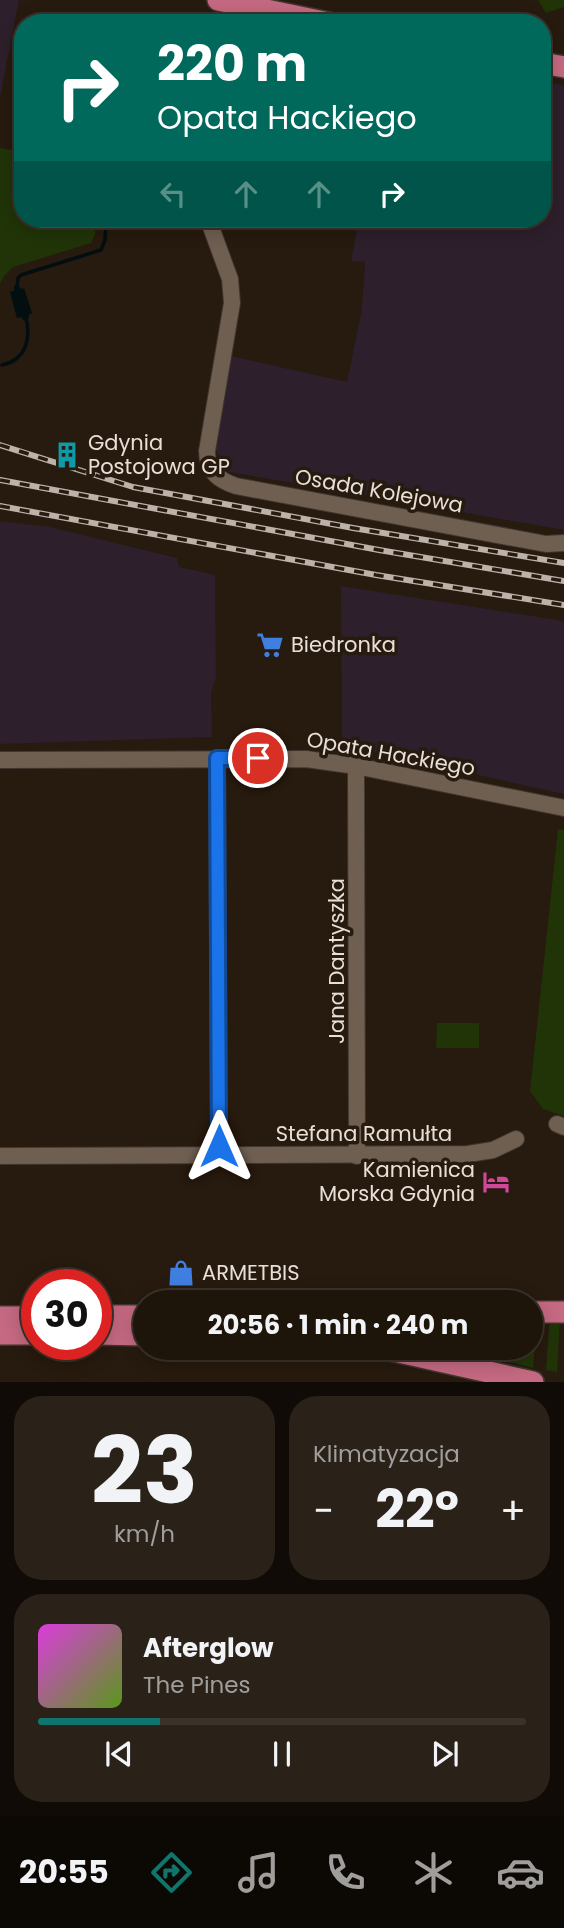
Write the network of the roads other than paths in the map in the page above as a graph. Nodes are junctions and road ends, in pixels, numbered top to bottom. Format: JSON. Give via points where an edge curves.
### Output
{"nodes":[{"id":1,"x":218,"y":0,"type":"edge"},
{"id":2,"x":284,"y":14,"type":"edge"},
{"id":3,"x":211,"y":228,"type":"edge"},
{"id":4,"x":564,"y":543,"type":"edge"},
{"id":5,"x":217,"y":758,"type":"junction"},
{"id":6,"x":0,"y":760,"type":"edge"},
{"id":7,"x":356,"y":766,"type":"junction"},
{"id":8,"x":564,"y":808,"type":"edge"},
{"id":9,"x":516,"y":1139,"type":"dead end"},
{"id":10,"x":221,"y":1155,"type":"junction"},
{"id":11,"x":0,"y":1156,"type":"edge"},
{"id":12,"x":357,"y":1156,"type":"junction"},
{"id":13,"x":543,"y":1312,"type":"edge"},
{"id":14,"x":564,"y":1312,"type":"edge"},
{"id":15,"x":112,"y":1316,"type":"edge"},
{"id":16,"x":133,"y":1316,"type":"edge"},
{"id":17,"x":0,"y":1317,"type":"edge"},
{"id":18,"x":21,"y":1317,"type":"edge"},
{"id":19,"x":0,"y":1334,"type":"edge"},
{"id":20,"x":21,"y":1334,"type":"edge"},
{"id":21,"x":112,"y":1334,"type":"edge"},
{"id":22,"x":133,"y":1335,"type":"edge"},
{"id":23,"x":434,"y":1360,"type":"edge"},
{"id":24,"x":533,"y":1382,"type":"edge"}],
"edges":[{"from":1,"to":2,"type":"main road"},
{"from":3,"to":4,"type":"street","name":"Osada Kolejowa","via":[[230,279],[232,303],[207,451],[208,464],[219,479],[236,486],[546,544]]},
{"from":5,"to":6,"type":"street","name":"Opata Hackiego"},
{"from":5,"to":7,"type":"street","name":"Opata Hackiego","via":[[288,758]]},
{"from":5,"to":10,"type":"street"},
{"from":7,"to":8,"type":"street","name":"Opata Hackiego"},
{"from":7,"to":12,"type":"street","name":"Jana Dantyszka"},
{"from":9,"to":12,"type":"street","name":"Stefana Ramułta","via":[[493,1150],[468,1154]]},
{"from":10,"to":11,"type":"street","name":"Stefana Ramułta"},
{"from":10,"to":12,"type":"street","name":"Stefana Ramułta"},
{"from":13,"to":14,"type":"main road"},
{"from":15,"to":16,"type":"main road"},
{"from":17,"to":18,"type":"main road"},
{"from":19,"to":20,"type":"main road"},
{"from":21,"to":22,"type":"main road"},
{"from":23,"to":24,"type":"main road"}]}
